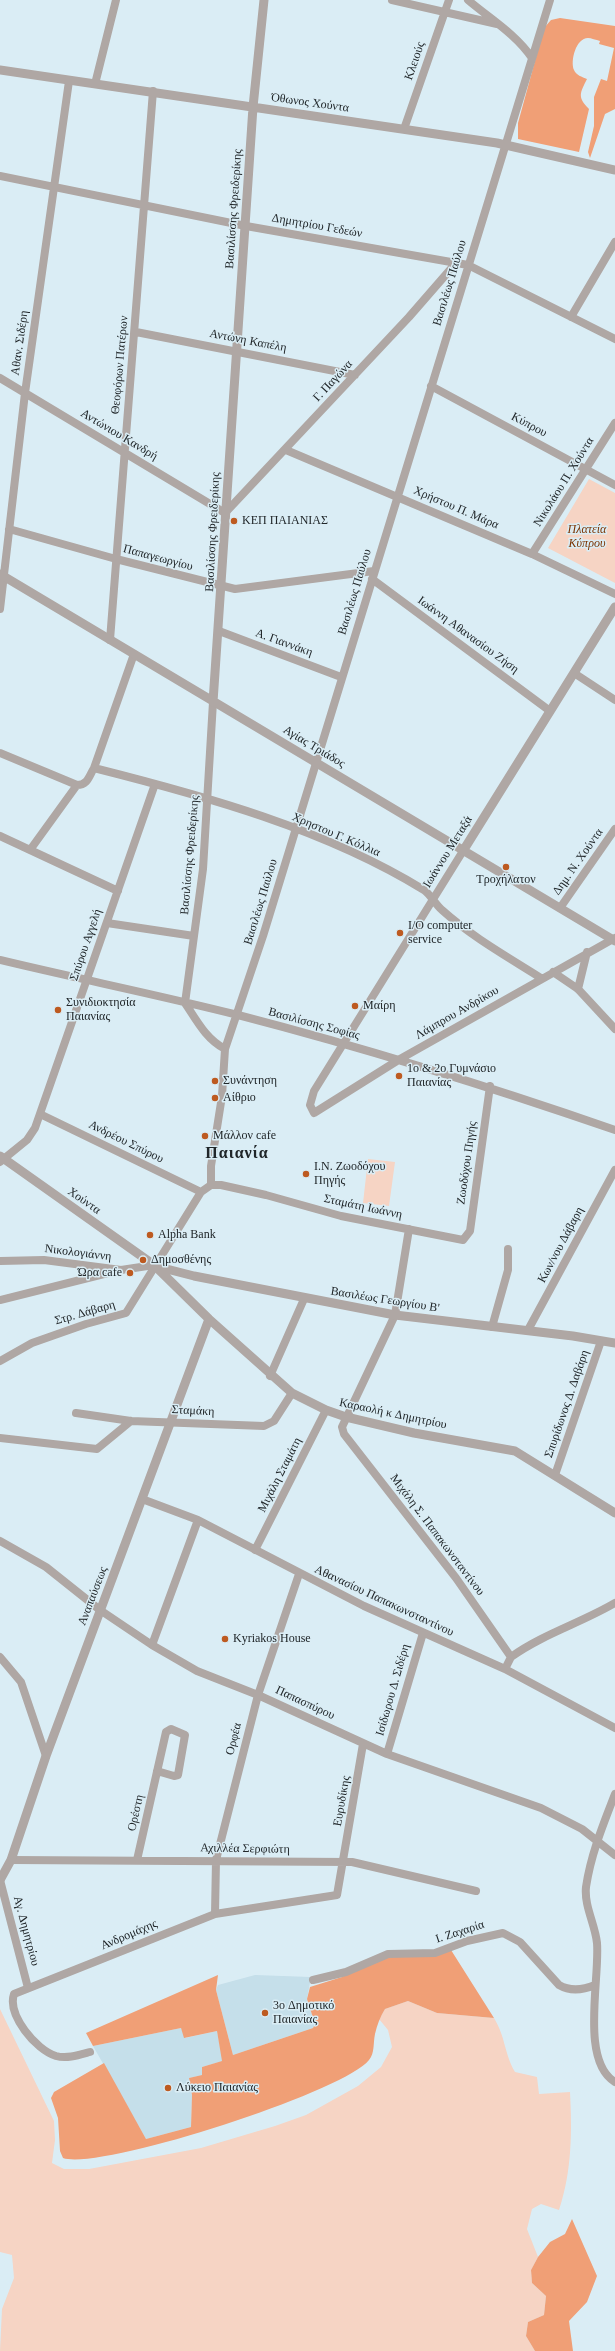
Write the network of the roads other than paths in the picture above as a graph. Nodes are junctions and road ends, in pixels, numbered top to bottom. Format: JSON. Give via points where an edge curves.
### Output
{"nodes":[{"id":1,"x":116,"y":0,"type":"edge"},
{"id":2,"x":264,"y":0,"type":"edge"},
{"id":3,"x":392,"y":0,"type":"edge"},
{"id":4,"x":449,"y":0,"type":"edge"},
{"id":5,"x":468,"y":0,"type":"edge"},
{"id":6,"x":550,"y":0,"type":"edge"},
{"id":7,"x":445,"y":13,"type":"junction"},
{"id":8,"x":497,"y":24,"type":"junction"},
{"id":9,"x":532,"y":58,"type":"junction"},
{"id":10,"x":0,"y":70,"type":"edge"},
{"id":11,"x":69,"y":81,"type":"junction"},
{"id":12,"x":95,"y":84,"type":"junction"},
{"id":13,"x":153,"y":91,"type":"junction"},
{"id":14,"x":253,"y":107,"type":"junction"},
{"id":15,"x":404,"y":129,"type":"junction"},
{"id":16,"x":506,"y":145,"type":"junction"},
{"id":17,"x":615,"y":170,"type":"edge"},
{"id":18,"x":0,"y":176,"type":"edge"},
{"id":19,"x":54,"y":187,"type":"junction"},
{"id":20,"x":145,"y":206,"type":"junction"},
{"id":21,"x":246,"y":226,"type":"junction"},
{"id":22,"x":615,"y":242,"type":"edge"},
{"id":23,"x":456,"y":263,"type":"junction"},
{"id":24,"x":468,"y":266,"type":"junction"},
{"id":25,"x":571,"y":317,"type":"junction"},
{"id":26,"x":136,"y":332,"type":"junction"},
{"id":27,"x":615,"y":339,"type":"edge"},
{"id":28,"x":237,"y":350,"type":"junction"},
{"id":29,"x":355,"y":375,"type":"junction"},
{"id":30,"x":0,"y":378,"type":"edge"},
{"id":31,"x":431,"y":386,"type":"junction"},
{"id":32,"x":25,"y":393,"type":"junction"},
{"id":33,"x":615,"y":423,"type":"edge"},
{"id":34,"x":286,"y":450,"type":"junction"},
{"id":35,"x":124,"y":452,"type":"junction"},
{"id":36,"x":586,"y":470,"type":"junction"},
{"id":37,"x":615,"y":485,"type":"edge"},
{"id":38,"x":397,"y":496,"type":"junction"},
{"id":39,"x":225,"y":513,"type":"junction"},
{"id":40,"x":9,"y":529,"type":"junction"},
{"id":41,"x":532,"y":554,"type":"junction"},
{"id":42,"x":116,"y":559,"type":"junction"},
{"id":43,"x":2,"y":575,"type":"edge"},
{"id":44,"x":373,"y":575,"type":"junction"},
{"id":45,"x":222,"y":587,"type":"junction"},
{"id":46,"x":615,"y":594,"type":"edge"},
{"id":47,"x":615,"y":607,"type":"edge"},
{"id":48,"x":0,"y":609,"type":"edge"},
{"id":49,"x":219,"y":631,"type":"junction"},
{"id":50,"x":110,"y":640,"type":"junction"},
{"id":51,"x":134,"y":654,"type":"junction"},
{"id":52,"x":574,"y":673,"type":"junction"},
{"id":53,"x":341,"y":677,"type":"junction"},
{"id":54,"x":615,"y":700,"type":"edge"},
{"id":55,"x":213,"y":702,"type":"junction"},
{"id":56,"x":550,"y":711,"type":"junction"},
{"id":57,"x":0,"y":753,"type":"edge"},
{"id":58,"x":315,"y":762,"type":"junction"},
{"id":59,"x":94,"y":768,"type":"junction"},
{"id":60,"x":156,"y":784,"type":"junction"},
{"id":61,"x":77,"y":785,"type":"junction"},
{"id":62,"x":208,"y":799,"type":"junction"},
{"id":63,"x":615,"y":829,"type":"edge"},
{"id":64,"x":296,"y":830,"type":"junction"},
{"id":65,"x":0,"y":836,"type":"edge"},
{"id":66,"x":30,"y":850,"type":"junction"},
{"id":67,"x":463,"y":850,"type":"junction"},
{"id":68,"x":118,"y":891,"type":"junction"},
{"id":69,"x":432,"y":899,"type":"junction"},
{"id":70,"x":560,"y":908,"type":"junction"},
{"id":71,"x":107,"y":923,"type":"junction"},
{"id":72,"x":194,"y":936,"type":"junction"},
{"id":73,"x":614,"y":938,"type":"edge"},
{"id":74,"x":587,"y":952,"type":"junction"},
{"id":75,"x":0,"y":960,"type":"edge"},
{"id":76,"x":553,"y":972,"type":"junction"},
{"id":77,"x":541,"y":978,"type":"junction"},
{"id":78,"x":87,"y":981,"type":"junction"},
{"id":79,"x":578,"y":989,"type":"junction"},
{"id":80,"x":185,"y":1003,"type":"junction"},
{"id":81,"x":237,"y":1015,"type":"junction"},
{"id":82,"x":615,"y":1029,"type":"edge"},
{"id":83,"x":342,"y":1044,"type":"junction"},
{"id":84,"x":226,"y":1049,"type":"junction"},
{"id":85,"x":400,"y":1060,"type":"junction"},
{"id":86,"x":490,"y":1086,"type":"junction"},
{"id":87,"x":314,"y":1113,"type":"joint"},
{"id":88,"x":40,"y":1114,"type":"junction"},
{"id":89,"x":615,"y":1130,"type":"edge"},
{"id":90,"x":1,"y":1159,"type":"edge"},
{"id":91,"x":615,"y":1170,"type":"edge"},
{"id":92,"x":211,"y":1184,"type":"junction"},
{"id":93,"x":201,"y":1192,"type":"junction"},
{"id":94,"x":409,"y":1229,"type":"junction"},
{"id":95,"x":463,"y":1240,"type":"joint"},
{"id":96,"x":508,"y":1250,"type":"dead end"},
{"id":97,"x":0,"y":1261,"type":"edge"},
{"id":98,"x":154,"y":1265,"type":"junction"},
{"id":99,"x":121,"y":1270,"type":"junction"},
{"id":100,"x":304,"y":1298,"type":"junction"},
{"id":101,"x":0,"y":1300,"type":"edge"},
{"id":102,"x":395,"y":1315,"type":"junction"},
{"id":103,"x":209,"y":1319,"type":"junction"},
{"id":104,"x":492,"y":1327,"type":"junction"},
{"id":105,"x":528,"y":1330,"type":"junction"},
{"id":106,"x":601,"y":1341,"type":"junction"},
{"id":107,"x":615,"y":1343,"type":"edge"},
{"id":108,"x":0,"y":1361,"type":"edge"},
{"id":109,"x":270,"y":1376,"type":"junction"},
{"id":110,"x":292,"y":1393,"type":"junction"},
{"id":111,"x":326,"y":1410,"type":"junction"},
{"id":112,"x":76,"y":1413,"type":"dead end"},
{"id":113,"x":346,"y":1417,"type":"junction"},
{"id":114,"x":131,"y":1421,"type":"junction"},
{"id":115,"x":172,"y":1422,"type":"junction"},
{"id":116,"x":0,"y":1438,"type":"edge"},
{"id":117,"x":555,"y":1474,"type":"junction"},
{"id":118,"x":142,"y":1499,"type":"junction"},
{"id":119,"x":615,"y":1513,"type":"edge"},
{"id":120,"x":198,"y":1520,"type":"junction"},
{"id":121,"x":0,"y":1541,"type":"edge"},
{"id":122,"x":255,"y":1550,"type":"junction"},
{"id":123,"x":298,"y":1574,"type":"junction"},
{"id":124,"x":615,"y":1603,"type":"edge"},
{"id":125,"x":100,"y":1610,"type":"junction"},
{"id":126,"x":423,"y":1634,"type":"junction"},
{"id":127,"x":152,"y":1645,"type":"junction"},
{"id":128,"x":0,"y":1657,"type":"edge"},
{"id":129,"x":511,"y":1657,"type":"junction"},
{"id":130,"x":505,"y":1668,"type":"junction"},
{"id":131,"x":258,"y":1695,"type":"junction"},
{"id":132,"x":615,"y":1728,"type":"edge"},
{"id":133,"x":363,"y":1744,"type":"junction"},
{"id":134,"x":387,"y":1754,"type":"junction"},
{"id":135,"x":46,"y":1756,"type":"junction"},
{"id":136,"x":157,"y":1771,"type":"junction"},
{"id":137,"x":615,"y":1794,"type":"edge"},
{"id":138,"x":597,"y":1840,"type":"junction"},
{"id":139,"x":615,"y":1855,"type":"edge"},
{"id":140,"x":11,"y":1860,"type":"junction"},
{"id":141,"x":137,"y":1860,"type":"junction"},
{"id":142,"x":216,"y":1860,"type":"junction"},
{"id":143,"x":343,"y":1862,"type":"junction"},
{"id":144,"x":0,"y":1880,"type":"edge"},
{"id":145,"x":476,"y":1891,"type":"dead end"},
{"id":146,"x":215,"y":1914,"type":"junction"},
{"id":147,"x":313,"y":1980,"type":"dead end"},
{"id":148,"x":595,"y":1985,"type":"junction"},
{"id":149,"x":28,"y":1988,"type":"junction"},
{"id":150,"x":90,"y":2052,"type":"dead end"},
{"id":151,"x":615,"y":2082,"type":"edge"}],
"edges":[{"from":1,"to":12,"type":"street"},
{"from":2,"to":14,"type":"street","name":"Βασιλίσσης Φρειδερίκης"},
{"from":3,"to":7,"type":"street"},
{"from":4,"to":7,"type":"street","name":"Κλειούς"},
{"from":5,"to":8,"type":"street"},
{"from":6,"to":9,"type":"street","name":"Βασιλέως Παύλου"},
{"from":7,"to":8,"type":"street"},
{"from":7,"to":15,"type":"street","name":"Κλειούς"},
{"from":8,"to":9,"type":"street","via":[[525,48]]},
{"from":9,"to":16,"type":"street","name":"Βασιλέως Παύλου"},
{"from":10,"to":11,"type":"street","name":"Όθωνος Χούντα"},
{"from":11,"to":12,"type":"street","name":"Όθωνος Χούντα"},
{"from":11,"to":19,"type":"street","name":"Αθαν. Σιδέρη"},
{"from":12,"to":13,"type":"street","name":"Όθωνος Χούντα"},
{"from":13,"to":14,"type":"street","name":"Όθωνος Χούντα"},
{"from":13,"to":20,"type":"street","name":"Θεοφόρων Πατέρων"},
{"from":14,"to":15,"type":"street","name":"Όθωνος Χούντα"},
{"from":14,"to":21,"type":"street","name":"Βασιλίσσης Φρειδερίκης"},
{"from":15,"to":16,"type":"street","name":"Όθωνος Χούντα"},
{"from":16,"to":17,"type":"street","name":"Όθωνος Χούντα"},
{"from":16,"to":24,"type":"street","name":"Βασιλέως Παύλου"},
{"from":18,"to":19,"type":"street","name":"Δημητρίου Γεδεών"},
{"from":19,"to":20,"type":"street","name":"Δημητρίου Γεδεών"},
{"from":19,"to":32,"type":"street","name":"Αθαν. Σιδέρη"},
{"from":20,"to":21,"type":"street","name":"Δημητρίου Γεδεών"},
{"from":20,"to":26,"type":"street","name":"Θεοφόρων Πατέρων"},
{"from":21,"to":23,"type":"street","name":"Δημητρίου Γεδεών"},
{"from":21,"to":28,"type":"street","name":"Βασιλίσσης Φρειδερίκης"},
{"from":22,"to":25,"type":"street"},
{"from":23,"to":24,"type":"street","name":"Δημητρίου Γεδεών"},
{"from":23,"to":29,"type":"street","name":"Γ. Παγώνα"},
{"from":24,"to":25,"type":"street","name":"Δημητρίου Γεδεών"},
{"from":24,"to":31,"type":"street","name":"Βασιλέως Παύλου"},
{"from":25,"to":27,"type":"street","name":"Δημητρίου Γεδεών"},
{"from":26,"to":28,"type":"street","name":"Αντώνη Καπέλη"},
{"from":26,"to":35,"type":"street","name":"Θεοφόρων Πατέρων"},
{"from":28,"to":29,"type":"street","name":"Αντώνη Καπέλη"},
{"from":28,"to":39,"type":"street","name":"Βασιλίσσης Φρειδερίκης"},
{"from":29,"to":34,"type":"street","name":"Γ. Παγώνα"},
{"from":30,"to":32,"type":"street","name":"Αντώνιου Κανδρή"},
{"from":31,"to":36,"type":"street","name":"Κύπρου"},
{"from":31,"to":38,"type":"street","name":"Βασιλέως Παύλου"},
{"from":32,"to":35,"type":"street","name":"Αντώνιου Κανδρή"},
{"from":32,"to":40,"type":"street","name":"Αθαν. Σιδέρη"},
{"from":33,"to":36,"type":"street","name":"Νικολάου Π. Χούντα"},
{"from":34,"to":38,"type":"street","name":"Χρήστου Π. Μάρα"},
{"from":34,"to":39,"type":"street","name":"Γ. Παγώνα"},
{"from":35,"to":39,"type":"street","name":"Αντώνιου Κανδρή"},
{"from":35,"to":42,"type":"street","name":"Θεοφόρων Πατέρων"},
{"from":36,"to":37,"type":"street","name":"Κύπρου"},
{"from":36,"to":41,"type":"street","name":"Νικολάου Π. Χούντα"},
{"from":38,"to":41,"type":"street","name":"Χρήστου Π. Μάρα"},
{"from":38,"to":44,"type":"street","name":"Βασιλέως Παύλου"},
{"from":39,"to":45,"type":"street","name":"Βασιλίσσης Φρειδερίκης"},
{"from":40,"to":42,"type":"street","name":"Παπαγεωργίου"},
{"from":40,"to":43,"type":"street","name":"Αθαν. Σιδέρη"},
{"from":41,"to":46,"type":"street","name":"Χρήστου Π. Μάρα"},
{"from":42,"to":45,"type":"street","name":"Παπαγεωργίου"},
{"from":42,"to":50,"type":"street","name":"Θεοφόρων Πατέρων"},
{"from":43,"to":48,"type":"street","name":"Αθαν. Σιδέρη"},
{"from":43,"to":50,"type":"street","name":"Αγίας Τριάδος"},
{"from":44,"to":45,"type":"street","name":"Παπαγεωργίου","via":[[235,589]]},
{"from":44,"to":53,"type":"street","name":"Βασιλέως Παύλου"},
{"from":44,"to":56,"type":"street","name":"Ιωάννη Αθανασίου Ζήση"},
{"from":45,"to":49,"type":"street","name":"Βασιλίσσης Φρειδερίκης"},
{"from":47,"to":52,"type":"street","name":"Ιωάννου Μεταξά"},
{"from":49,"to":53,"type":"street","name":"Α. Γιαννάκη"},
{"from":49,"to":55,"type":"street","name":"Βασιλίσσης Φρειδερίκης"},
{"from":50,"to":51,"type":"street","name":"Αγίας Τριάδος"},
{"from":51,"to":55,"type":"street","name":"Αγίας Τριάδος"},
{"from":51,"to":59,"type":"street"},
{"from":52,"to":54,"type":"street"},
{"from":52,"to":56,"type":"street","name":"Ιωάννου Μεταξά"},
{"from":53,"to":58,"type":"street","name":"Βασιλέως Παύλου"},
{"from":55,"to":58,"type":"street","name":"Αγίας Τριάδος"},
{"from":55,"to":62,"type":"street","name":"Βασιλίσσης Φρειδερίκης"},
{"from":56,"to":67,"type":"street","name":"Ιωάννου Μεταξά"},
{"from":57,"to":61,"type":"street"},
{"from":58,"to":64,"type":"street","name":"Βασιλέως Παύλου"},
{"from":58,"to":67,"type":"street","name":"Αγίας Τριάδος"},
{"from":59,"to":60,"type":"street","name":"Χρηστου Γ. Κόλλια"},
{"from":59,"to":61,"type":"street","via":[[85,784]]},
{"from":60,"to":62,"type":"street","name":"Χρηστου Γ. Κόλλια"},
{"from":60,"to":68,"type":"street","name":"Σπύρου Αγγελή"},
{"from":61,"to":66,"type":"street"},
{"from":62,"to":64,"type":"street","name":"Χρηστου Γ. Κόλλια"},
{"from":62,"to":72,"type":"street","name":"Βασιλίσσης Φρειδερίκης","via":[[203,869]]},
{"from":63,"to":70,"type":"street","name":"Δημ. Ν. Χούντα"},
{"from":64,"to":69,"type":"street","name":"Χρηστου Γ. Κόλλια","via":[[364,858],[426,891]]},
{"from":64,"to":81,"type":"street","name":"Βασιλέως Παύλου"},
{"from":65,"to":66,"type":"street"},
{"from":66,"to":68,"type":"street"},
{"from":67,"to":69,"type":"street","name":"Ιωάννου Μεταξά"},
{"from":67,"to":70,"type":"street","name":"Αγίας Τριάδος"},
{"from":68,"to":71,"type":"street","name":"Σπύρου Αγγελή"},
{"from":69,"to":77,"type":"street","name":"Χρηστου Γ. Κόλλια","via":[[441,910],[485,942]]},
{"from":69,"to":83,"type":"street","name":"Ιωάννου Μεταξά"},
{"from":70,"to":73,"type":"street","name":"Αγίας Τριάδος"},
{"from":71,"to":72,"type":"street"},
{"from":71,"to":78,"type":"street","name":"Σπύρου Αγγελή"},
{"from":72,"to":80,"type":"street","name":"Βασιλίσσης Φρειδερίκης"},
{"from":73,"to":74,"type":"street","name":"Λάμπρου Ανδρίκου"},
{"from":74,"to":76,"type":"street","name":"Λάμπρου Ανδρίκου"},
{"from":74,"to":79,"type":"street"},
{"from":75,"to":78,"type":"street","name":"Βασιλίσσης Σοφίας"},
{"from":76,"to":77,"type":"street","name":"Λάμπρου Ανδρίκου"},
{"from":76,"to":79,"type":"street"},
{"from":77,"to":85,"type":"street","name":"Λάμπρου Ανδρίκου"},
{"from":78,"to":80,"type":"street","name":"Βασιλίσσης Σοφίας"},
{"from":78,"to":88,"type":"street","name":"Σπύρου Αγγελή"},
{"from":79,"to":82,"type":"street"},
{"from":80,"to":81,"type":"street","name":"Βασιλίσσης Σοφίας"},
{"from":80,"to":84,"type":"street","via":[[212,1041]]},
{"from":81,"to":83,"type":"street","name":"Βασιλίσσης Σοφίας"},
{"from":81,"to":84,"type":"street","name":"Βασιλέως Παύλου"},
{"from":83,"to":85,"type":"street","name":"Βασιλίσσης Σοφίας"},
{"from":83,"to":87,"type":"street","name":"Ιωάννου Μεταξά","via":[[314,1092],[310,1106]]},
{"from":84,"to":92,"type":"street","name":"Βασιλέως Παύλου"},
{"from":85,"to":86,"type":"street","name":"Βασιλίσσης Σοφίας"},
{"from":85,"to":87,"type":"street","name":"Λάμπρου Ανδρίκου"},
{"from":86,"to":89,"type":"street","name":"Βασιλίσσης Σοφίας"},
{"from":86,"to":95,"type":"street","name":"Ζωοδόχου Πηγής","via":[[470,1232]]},
{"from":88,"to":90,"type":"street","name":"Σπύρου Αγγελή","via":[[27,1140]]},
{"from":88,"to":93,"type":"street","name":"Ανδρέου Σπύρου"},
{"from":90,"to":98,"type":"street","name":"Χούντα"},
{"from":91,"to":105,"type":"street","name":"Κων/νου Δάβαρη"},
{"from":92,"to":93,"type":"street"},
{"from":92,"to":94,"type":"street","name":"Σταμάτη Ιωάννη","via":[[341,1216]]},
{"from":93,"to":98,"type":"street","name":"Στρ. Δάβαρη"},
{"from":94,"to":95,"type":"street","name":"Σταμάτη Ιωάννη"},
{"from":94,"to":102,"type":"street"},
{"from":96,"to":104,"type":"street","via":[[508,1270]]},
{"from":97,"to":99,"type":"street","name":"Νικολογιάννη","via":[[44,1260]]},
{"from":98,"to":99,"type":"street","name":"Νικολογιάννη"},
{"from":98,"to":100,"type":"street","name":"Βασιλέως Γεωργίου Β'","via":[[194,1276]]},
{"from":98,"to":103,"type":"street","name":"Καραολή κ Δημητρίου"},
{"from":98,"to":108,"type":"street","name":"Στρ. Δάβαρη","via":[[126,1314],[32,1342]]},
{"from":99,"to":101,"type":"street"},
{"from":100,"to":102,"type":"street","name":"Βασιλέως Γεωργίου Β'"},
{"from":100,"to":109,"type":"street"},
{"from":102,"to":104,"type":"street","name":"Βασιλέως Γεωργίου Β'"},
{"from":102,"to":113,"type":"street"},
{"from":103,"to":109,"type":"street","name":"Καραολή κ Δημητρίου"},
{"from":103,"to":115,"type":"street","name":"Αναπαύσεως"},
{"from":104,"to":105,"type":"street","name":"Βασιλέως Γεωργίου Β'"},
{"from":105,"to":106,"type":"street","name":"Βασιλέως Γεωργίου Β'"},
{"from":106,"to":107,"type":"street","name":"Βασιλέως Γεωργίου Β'"},
{"from":106,"to":117,"type":"street","name":"Σπυρίδωνος Δ. Δαβάρη"},
{"from":109,"to":110,"type":"street","name":"Καραολή κ Δημητρίου"},
{"from":110,"to":111,"type":"street","name":"Καραολή κ Δημητρίου"},
{"from":110,"to":115,"type":"street","name":"Σταμάκη","via":[[268,1426]]},
{"from":111,"to":113,"type":"street","name":"Καραολή κ Δημητρίου"},
{"from":111,"to":122,"type":"street","name":"Μιχάλη Σταμάτη"},
{"from":112,"to":114,"type":"street","name":"Σταμάκη"},
{"from":113,"to":117,"type":"street","name":"Καραολή κ Δημητρίου","via":[[414,1433],[515,1451]]},
{"from":113,"to":129,"type":"street","name":"Μιχάλη Σ. Παπακωνσταντίνου","via":[[342,1427],[344,1434],[456,1578]]},
{"from":114,"to":115,"type":"street","name":"Σταμάκη"},
{"from":114,"to":116,"type":"street","via":[[97,1449]]},
{"from":115,"to":118,"type":"street","name":"Αναπαύσεως"},
{"from":117,"to":119,"type":"street","name":"Καραολή κ Δημητρίου"},
{"from":118,"to":120,"type":"street","name":"Αθανασίου Παπακωνσταντίνου"},
{"from":118,"to":125,"type":"street","name":"Αναπαύσεως"},
{"from":120,"to":122,"type":"street","name":"Αθανασίου Παπακωνσταντίνου"},
{"from":120,"to":127,"type":"street"},
{"from":121,"to":125,"type":"street","name":"Παπασπύρου","via":[[46,1567]]},
{"from":122,"to":123,"type":"street","name":"Αθανασίου Παπακωνσταντίνου"},
{"from":123,"to":126,"type":"street","name":"Αθανασίου Παπακωνσταντίνου"},
{"from":123,"to":131,"type":"street","name":"Ορφέα"},
{"from":124,"to":129,"type":"street","via":[[573,1625],[542,1637]]},
{"from":125,"to":127,"type":"street","name":"Παπασπύρου"},
{"from":125,"to":135,"type":"street","name":"Αναπαύσεως"},
{"from":126,"to":130,"type":"street","name":"Αθανασίου Παπακωνσταντίνου"},
{"from":126,"to":134,"type":"street","name":"Ισίδωρου Δ. Σιδέρη"},
{"from":127,"to":131,"type":"street","name":"Παπασπύρου","via":[[197,1671]]},
{"from":128,"to":135,"type":"street","via":[[21,1682]]},
{"from":129,"to":130,"type":"street"},
{"from":130,"to":132,"type":"street","name":"Αθανασίου Παπακωνσταντίνου"},
{"from":131,"to":133,"type":"street","name":"Παπασπύρου"},
{"from":131,"to":142,"type":"street","name":"Ορφέα"},
{"from":133,"to":134,"type":"street","name":"Παπασπύρου"},
{"from":133,"to":143,"type":"street","name":"Ευρυδίκης"},
{"from":134,"to":138,"type":"street","name":"Παπασπύρου","via":[[541,1808]]},
{"from":135,"to":140,"type":"street","name":"Αναπαύσεως"},
{"from":136,"to":136,"type":"street","name":"Ορέστη","via":[[166,1732],[171,1729],[185,1735],[178,1775]]},
{"from":136,"to":141,"type":"street","name":"Ορέστη"},
{"from":137,"to":138,"type":"street"},
{"from":138,"to":139,"type":"street","name":"Παπασπύρου"},
{"from":138,"to":148,"type":"street","via":[[586,1889],[597,1945]]},
{"from":140,"to":141,"type":"street","name":"Αχιλλέα Σερφιώτη"},
{"from":140,"to":144,"type":"street","name":"Αναπαύσεως"},
{"from":141,"to":142,"type":"street","name":"Αχιλλέα Σερφιώτη"},
{"from":142,"to":143,"type":"street","name":"Αχιλλέα Σερφιώτη"},
{"from":142,"to":146,"type":"street","name":"Ορφέα"},
{"from":143,"to":145,"type":"street","name":"Αχιλλέα Σερφιώτη"},
{"from":143,"to":146,"type":"street","name":"Ανδρομάχης","via":[[337,1895]]},
{"from":144,"to":149,"type":"street","name":"Αγ. Δημητρίου"},
{"from":146,"to":149,"type":"street","name":"Ανδρομάχης"},
{"from":147,"to":148,"type":"street","name":"Ι. Ζαχαρία","via":[[346,1972],[388,1954],[435,1953],[467,1941],[503,1933],[520,1942],[559,1986],[583,1990]]},
{"from":148,"to":151,"type":"street","via":[[597,2053],[601,2068],[608,2078]]},
{"from":149,"to":150,"type":"street","name":"Ανδρομάχης","via":[[14,1994],[12,2005],[36,2045],[58,2057]]}]}
